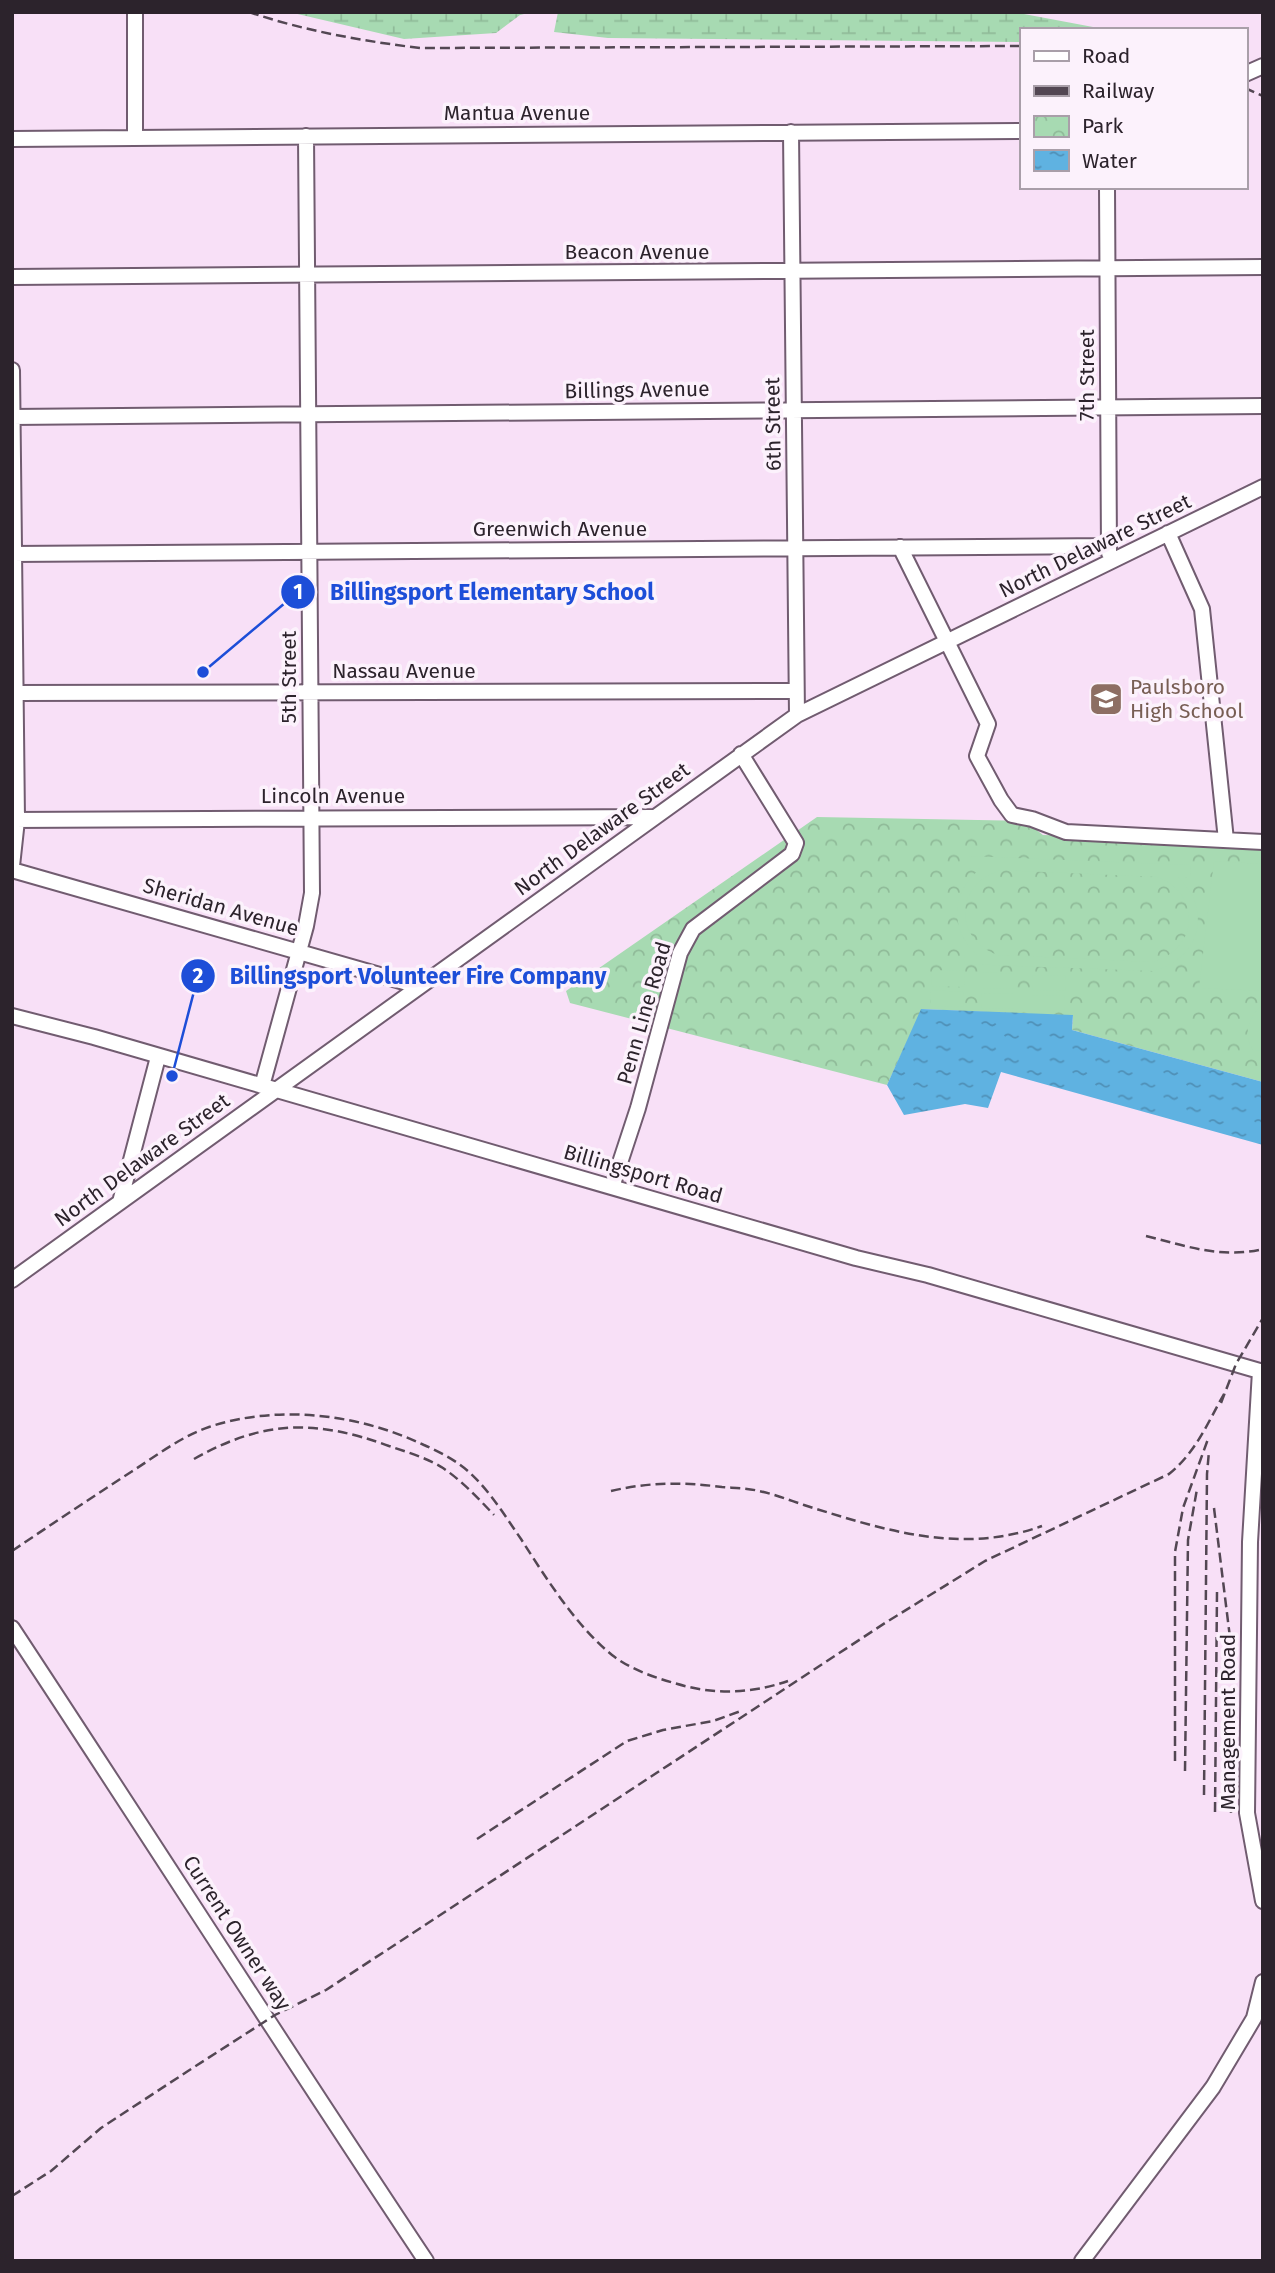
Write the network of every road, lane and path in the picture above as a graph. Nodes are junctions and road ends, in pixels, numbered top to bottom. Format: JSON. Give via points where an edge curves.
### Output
{"nodes":[{"id":1,"x":135,"y":12,"type":"edge"},
{"id":2,"x":1263,"y":66,"type":"edge"},
{"id":3,"x":1247,"y":73,"type":"edge"},
{"id":4,"x":1020,"y":131,"type":"edge"},
{"id":5,"x":791,"y":132,"type":"junction"},
{"id":6,"x":306,"y":136,"type":"junction"},
{"id":7,"x":135,"y":137,"type":"junction"},
{"id":8,"x":12,"y":139,"type":"edge"},
{"id":9,"x":1107,"y":189,"type":"edge"},
{"id":10,"x":1263,"y":267,"type":"edge"},
{"id":11,"x":1107,"y":269,"type":"junction"},
{"id":12,"x":792,"y":272,"type":"junction"},
{"id":13,"x":306,"y":275,"type":"junction"},
{"id":14,"x":12,"y":277,"type":"edge"},
{"id":15,"x":12,"y":370,"type":"edge"},
{"id":16,"x":1263,"y":406,"type":"edge"},
{"id":17,"x":1108,"y":407,"type":"junction"},
{"id":18,"x":794,"y":410,"type":"junction"},
{"id":19,"x":308,"y":415,"type":"junction"},
{"id":20,"x":13,"y":417,"type":"edge"},
{"id":21,"x":1263,"y":487,"type":"edge"},
{"id":22,"x":1168,"y":533,"type":"junction"},
{"id":23,"x":1109,"y":546,"type":"junction"},
{"id":24,"x":900,"y":547,"type":"junction"},
{"id":25,"x":795,"y":548,"type":"junction"},
{"id":26,"x":309,"y":552,"type":"junction"},
{"id":27,"x":13,"y":554,"type":"edge"},
{"id":28,"x":1109,"y":563,"type":"junction"},
{"id":29,"x":948,"y":642,"type":"junction"},
{"id":30,"x":796,"y":691,"type":"junction"},
{"id":31,"x":14,"y":692,"type":"edge"},
{"id":32,"x":310,"y":692,"type":"junction"},
{"id":33,"x":797,"y":715,"type":"junction"},
{"id":34,"x":741,"y":754,"type":"junction"},
{"id":35,"x":311,"y":817,"type":"junction"},
{"id":36,"x":653,"y":817,"type":"junction"},
{"id":37,"x":15,"y":820,"type":"edge"},
{"id":38,"x":1226,"y":840,"type":"junction"},
{"id":39,"x":1263,"y":842,"type":"edge"},
{"id":40,"x":12,"y":868,"type":"edge"},
{"id":41,"x":300,"y":951,"type":"junction"},
{"id":42,"x":418,"y":986,"type":"junction"},
{"id":43,"x":12,"y":1016,"type":"edge"},
{"id":44,"x":158,"y":1057,"type":"junction"},
{"id":45,"x":268,"y":1088,"type":"junction"},
{"id":46,"x":612,"y":1187,"type":"junction"},
{"id":47,"x":120,"y":1202,"type":"junction"},
{"id":48,"x":12,"y":1280,"type":"edge"},
{"id":49,"x":1262,"y":1371,"type":"edge"},
{"id":50,"x":12,"y":1628,"type":"edge"},
{"id":51,"x":1263,"y":1901,"type":"edge"},
{"id":52,"x":1263,"y":1982,"type":"edge"},
{"id":53,"x":426,"y":2261,"type":"edge"},
{"id":54,"x":1083,"y":2261,"type":"edge"}],
"edges":[{"from":1,"to":7,"type":"street"},
{"from":2,"to":3,"type":"street"},
{"from":4,"to":5,"type":"street","name":"Mantua Avenue"},
{"from":5,"to":6,"type":"street","name":"Mantua Avenue"},
{"from":5,"to":12,"type":"street","name":"6th Street"},
{"from":6,"to":7,"type":"street","name":"Mantua Avenue"},
{"from":6,"to":13,"type":"street","name":"5th Street"},
{"from":7,"to":8,"type":"street","name":"Mantua Avenue"},
{"from":9,"to":11,"type":"street","name":"7th Street"},
{"from":10,"to":11,"type":"street","name":"Beacon Avenue"},
{"from":11,"to":12,"type":"street","name":"Beacon Avenue"},
{"from":11,"to":17,"type":"street","name":"7th Street"},
{"from":12,"to":13,"type":"street","name":"Beacon Avenue"},
{"from":12,"to":18,"type":"street","name":"6th Street"},
{"from":13,"to":14,"type":"street","name":"Beacon Avenue"},
{"from":13,"to":19,"type":"street","name":"5th Street"},
{"from":15,"to":20,"type":"street"},
{"from":16,"to":17,"type":"street","name":"Billings Avenue"},
{"from":17,"to":18,"type":"street","name":"Billings Avenue"},
{"from":17,"to":23,"type":"street","name":"7th Street"},
{"from":18,"to":19,"type":"street","name":"Billings Avenue"},
{"from":18,"to":25,"type":"street","name":"6th Street"},
{"from":19,"to":20,"type":"street","name":"Billings Avenue"},
{"from":19,"to":26,"type":"street","name":"5th Street"},
{"from":20,"to":27,"type":"street"},
{"from":21,"to":22,"type":"street","name":"North Delaware Street"},
{"from":22,"to":28,"type":"street","name":"North Delaware Street"},
{"from":22,"to":38,"type":"street","via":[[1202,609]]},
{"from":23,"to":24,"type":"street","name":"Greenwich Avenue"},
{"from":23,"to":28,"type":"street","name":"7th Street"},
{"from":24,"to":25,"type":"street","name":"Greenwich Avenue"},
{"from":24,"to":29,"type":"street"},
{"from":25,"to":26,"type":"street","name":"Greenwich Avenue"},
{"from":25,"to":30,"type":"street","name":"6th Street"},
{"from":26,"to":27,"type":"street","name":"Greenwich Avenue"},
{"from":26,"to":32,"type":"street","name":"5th Street"},
{"from":27,"to":31,"type":"street"},
{"from":28,"to":29,"type":"street","name":"North Delaware Street"},
{"from":29,"to":33,"type":"street","name":"North Delaware Street"},
{"from":29,"to":38,"type":"street","via":[[988,723],[977,756],[1012,815],[1066,832]]},
{"from":30,"to":32,"type":"street","name":"Nassau Avenue"},
{"from":30,"to":33,"type":"street","name":"6th Street"},
{"from":31,"to":32,"type":"street","name":"Nassau Avenue"},
{"from":31,"to":37,"type":"street"},
{"from":32,"to":35,"type":"street","name":"5th Street"},
{"from":33,"to":34,"type":"street","name":"North Delaware Street"},
{"from":34,"to":36,"type":"street","name":"North Delaware Street"},
{"from":34,"to":46,"type":"street","name":"Penn Line Road","via":[[796,843],[792,854],[693,929],[680,953]]},
{"from":35,"to":36,"type":"street","name":"Lincoln Avenue"},
{"from":35,"to":37,"type":"street","name":"Lincoln Avenue"},
{"from":35,"to":41,"type":"street","name":"5th Street","via":[[312,893]]},
{"from":36,"to":42,"type":"street","name":"North Delaware Street"},
{"from":37,"to":40,"type":"street"},
{"from":38,"to":39,"type":"street"},
{"from":40,"to":41,"type":"street","name":"Sheridan Avenue"},
{"from":41,"to":42,"type":"street","name":"Sheridan Avenue"},
{"from":41,"to":45,"type":"street","name":"5th Street"},
{"from":42,"to":45,"type":"street","name":"North Delaware Street"},
{"from":43,"to":44,"type":"street","name":"Billingsport Road"},
{"from":44,"to":45,"type":"street","name":"Billingsport Road"},
{"from":44,"to":47,"type":"street"},
{"from":45,"to":46,"type":"street","name":"Billingsport Road"},
{"from":45,"to":47,"type":"street","name":"North Delaware Street"},
{"from":46,"to":49,"type":"street","name":"Billingsport Road"},
{"from":47,"to":48,"type":"street","name":"North Delaware Street"},
{"from":49,"to":51,"type":"street","name":"Management Road","via":[[1250,1542],[1247,1812]]},
{"from":50,"to":53,"type":"street","name":"Current Owner way"},
{"from":52,"to":54,"type":"street","via":[[1254,2018],[1213,2087]]}]}
